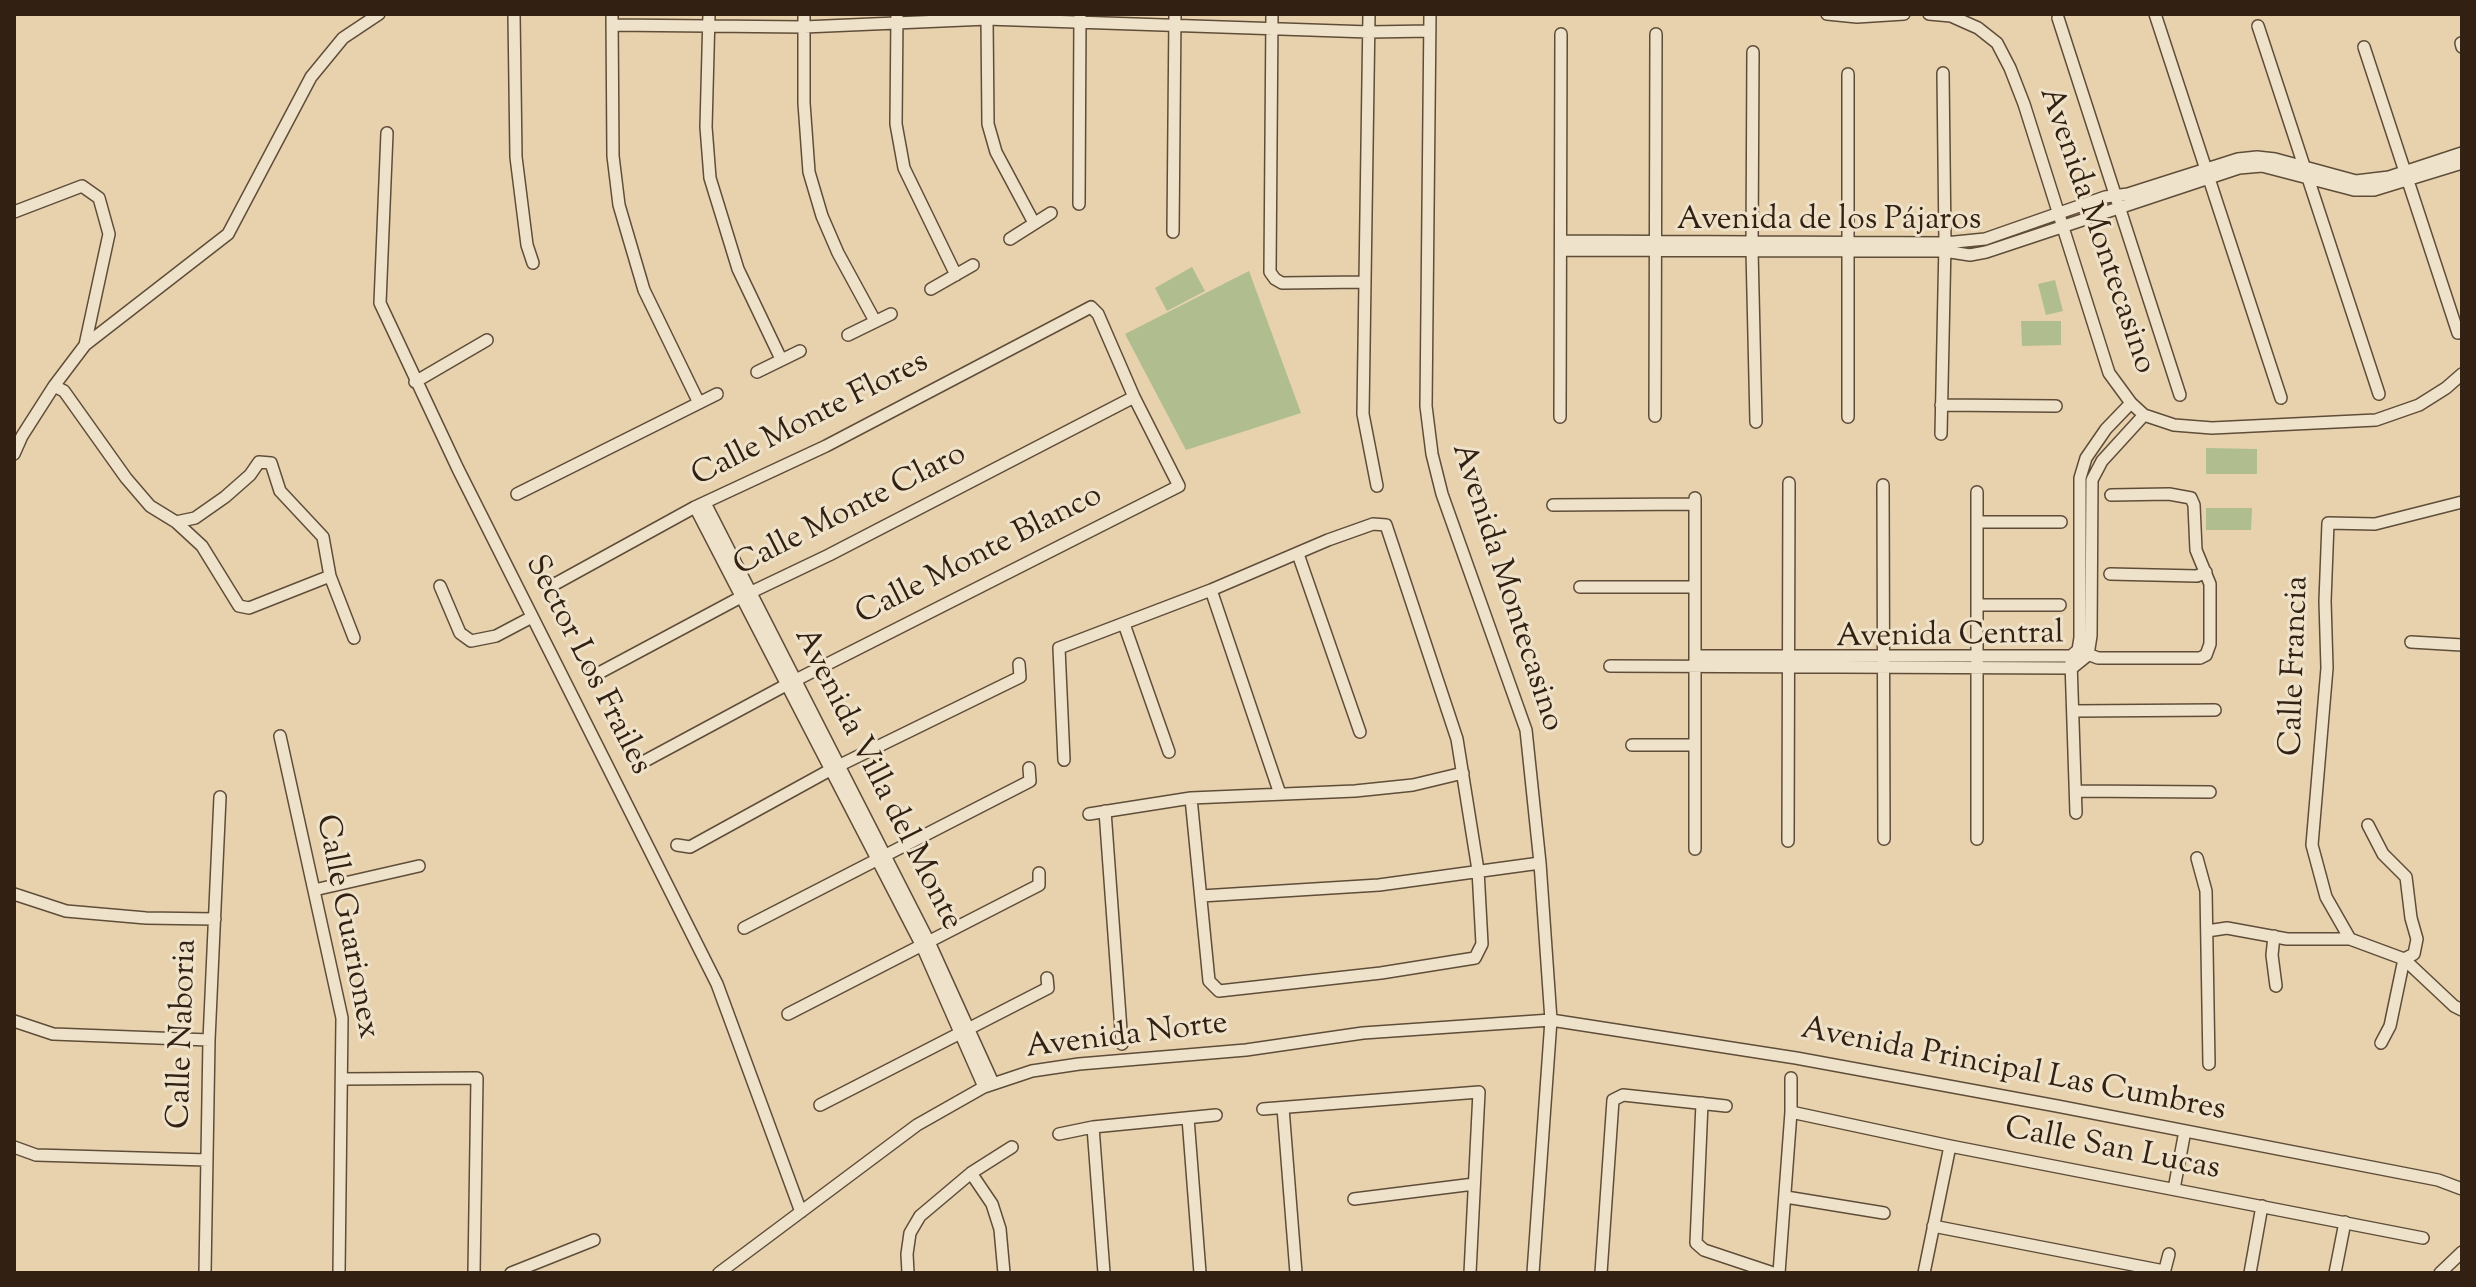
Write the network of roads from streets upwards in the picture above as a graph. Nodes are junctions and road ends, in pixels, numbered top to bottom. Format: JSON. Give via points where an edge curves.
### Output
{"nodes":[{"id":1,"x":379,"y":14,"type":"edge"},
{"id":2,"x":514,"y":14,"type":"edge"},
{"id":3,"x":1272,"y":14,"type":"edge"},
{"id":4,"x":1369,"y":14,"type":"edge"},
{"id":5,"x":1430,"y":14,"type":"edge"},
{"id":6,"x":1827,"y":14,"type":"edge"},
{"id":7,"x":1904,"y":14,"type":"edge"},
{"id":8,"x":1929,"y":14,"type":"edge"},
{"id":9,"x":2155,"y":14,"type":"edge"},
{"id":10,"x":1080,"y":17,"type":"edge"},
{"id":11,"x":2058,"y":18,"type":"dead end"},
{"id":12,"x":612,"y":19,"type":"edge"},
{"id":13,"x":897,"y":19,"type":"edge"},
{"id":14,"x":987,"y":19,"type":"junction"},
{"id":15,"x":1174,"y":19,"type":"edge"},
{"id":16,"x":709,"y":20,"type":"edge"},
{"id":17,"x":804,"y":20,"type":"edge"},
{"id":18,"x":2258,"y":26,"type":"dead end"},
{"id":19,"x":1271,"y":28,"type":"junction"},
{"id":20,"x":1430,"y":31,"type":"junction"},
{"id":21,"x":1369,"y":32,"type":"junction"},
{"id":22,"x":1561,"y":34,"type":"dead end"},
{"id":23,"x":1656,"y":34,"type":"dead end"},
{"id":24,"x":2364,"y":47,"type":"dead end"},
{"id":25,"x":1753,"y":52,"type":"dead end"},
{"id":26,"x":1943,"y":73,"type":"dead end"},
{"id":27,"x":1848,"y":74,"type":"dead end"},
{"id":28,"x":387,"y":133,"type":"dead end"},
{"id":29,"x":2462,"y":153,"type":"edge"},
{"id":30,"x":2462,"y":163,"type":"edge"},
{"id":31,"x":2305,"y":172,"type":"junction"},
{"id":32,"x":2208,"y":173,"type":"junction"},
{"id":33,"x":2406,"y":177,"type":"junction"},
{"id":34,"x":2118,"y":201,"type":"junction"},
{"id":35,"x":1079,"y":204,"type":"dead end"},
{"id":36,"x":14,"y":212,"type":"edge"},
{"id":37,"x":1051,"y":213,"type":"dead end"},
{"id":38,"x":2057,"y":213,"type":"junction"},
{"id":39,"x":1034,"y":223,"type":"junction"},
{"id":40,"x":2062,"y":226,"type":"junction"},
{"id":41,"x":1173,"y":232,"type":"dead end"},
{"id":42,"x":1010,"y":239,"type":"dead end"},
{"id":43,"x":1561,"y":246,"type":"junction"},
{"id":44,"x":1656,"y":246,"type":"junction"},
{"id":45,"x":1752,"y":246,"type":"junction"},
{"id":46,"x":1847,"y":246,"type":"junction"},
{"id":47,"x":1944,"y":247,"type":"junction"},
{"id":48,"x":533,"y":263,"type":"dead end"},
{"id":49,"x":973,"y":265,"type":"dead end"},
{"id":50,"x":956,"y":275,"type":"junction"},
{"id":51,"x":1363,"y":282,"type":"junction"},
{"id":52,"x":931,"y":289,"type":"dead end"},
{"id":53,"x":891,"y":314,"type":"dead end"},
{"id":54,"x":875,"y":321,"type":"junction"},
{"id":55,"x":2458,"y":333,"type":"dead end"},
{"id":56,"x":848,"y":335,"type":"dead end"},
{"id":57,"x":487,"y":340,"type":"dead end"},
{"id":58,"x":85,"y":345,"type":"junction"},
{"id":59,"x":800,"y":351,"type":"dead end"},
{"id":60,"x":781,"y":359,"type":"junction"},
{"id":61,"x":757,"y":372,"type":"dead end"},
{"id":62,"x":2462,"y":374,"type":"edge"},
{"id":63,"x":415,"y":382,"type":"junction"},
{"id":64,"x":54,"y":386,"type":"junction"},
{"id":65,"x":717,"y":394,"type":"dead end"},
{"id":66,"x":2379,"y":394,"type":"dead end"},
{"id":67,"x":2180,"y":395,"type":"dead end"},
{"id":68,"x":1134,"y":397,"type":"junction"},
{"id":69,"x":2281,"y":398,"type":"dead end"},
{"id":70,"x":699,"y":403,"type":"junction"},
{"id":71,"x":2131,"y":403,"type":"junction"},
{"id":72,"x":1941,"y":405,"type":"junction"},
{"id":73,"x":2056,"y":406,"type":"dead end"},
{"id":74,"x":2144,"y":415,"type":"junction"},
{"id":75,"x":1655,"y":416,"type":"dead end"},
{"id":76,"x":1560,"y":417,"type":"dead end"},
{"id":77,"x":1848,"y":417,"type":"dead end"},
{"id":78,"x":1756,"y":422,"type":"dead end"},
{"id":79,"x":1941,"y":434,"type":"dead end"},
{"id":80,"x":14,"y":454,"type":"edge"},
{"id":81,"x":1789,"y":483,"type":"dead end"},
{"id":82,"x":1883,"y":485,"type":"dead end"},
{"id":83,"x":1377,"y":486,"type":"dead end"},
{"id":84,"x":1977,"y":492,"type":"dead end"},
{"id":85,"x":517,"y":494,"type":"dead end"},
{"id":86,"x":2111,"y":495,"type":"dead end"},
{"id":87,"x":2462,"y":502,"type":"edge"},
{"id":88,"x":700,"y":505,"type":"junction"},
{"id":89,"x":1553,"y":505,"type":"dead end"},
{"id":90,"x":176,"y":522,"type":"junction"},
{"id":91,"x":1977,"y":522,"type":"junction"},
{"id":92,"x":2061,"y":522,"type":"dead end"},
{"id":93,"x":2085,"y":529,"type":"junction"},
{"id":94,"x":1298,"y":554,"type":"junction"},
{"id":95,"x":2206,"y":572,"type":"junction"},
{"id":96,"x":2110,"y":574,"type":"dead end"},
{"id":97,"x":330,"y":576,"type":"junction"},
{"id":98,"x":545,"y":581,"type":"dead end"},
{"id":99,"x":440,"y":586,"type":"dead end"},
{"id":100,"x":1580,"y":587,"type":"dead end"},
{"id":101,"x":1695,"y":587,"type":"junction"},
{"id":102,"x":1211,"y":590,"type":"junction"},
{"id":103,"x":746,"y":594,"type":"junction"},
{"id":104,"x":1978,"y":605,"type":"junction"},
{"id":105,"x":2060,"y":605,"type":"dead end"},
{"id":106,"x":532,"y":617,"type":"junction"},
{"id":107,"x":1124,"y":624,"type":"junction"},
{"id":108,"x":354,"y":638,"type":"dead end"},
{"id":109,"x":2411,"y":642,"type":"dead end"},
{"id":110,"x":2462,"y":644,"type":"edge"},
{"id":111,"x":2077,"y":657,"type":"junction"},
{"id":112,"x":1696,"y":661,"type":"junction"},
{"id":113,"x":1790,"y":662,"type":"junction"},
{"id":114,"x":1884,"y":662,"type":"junction"},
{"id":115,"x":1978,"y":662,"type":"junction"},
{"id":116,"x":1019,"y":664,"type":"dead end"},
{"id":117,"x":1610,"y":666,"type":"dead end"},
{"id":118,"x":592,"y":671,"type":"dead end"},
{"id":119,"x":791,"y":682,"type":"junction"},
{"id":120,"x":2215,"y":710,"type":"dead end"},
{"id":121,"x":2073,"y":711,"type":"junction"},
{"id":122,"x":1360,"y":732,"type":"dead end"},
{"id":123,"x":280,"y":736,"type":"dead end"},
{"id":124,"x":1632,"y":745,"type":"dead end"},
{"id":125,"x":1695,"y":745,"type":"junction"},
{"id":126,"x":1169,"y":752,"type":"dead end"},
{"id":127,"x":634,"y":759,"type":"dead end"},
{"id":128,"x":1064,"y":760,"type":"dead end"},
{"id":129,"x":835,"y":768,"type":"junction"},
{"id":130,"x":1029,"y":768,"type":"dead end"},
{"id":131,"x":1463,"y":773,"type":"junction"},
{"id":132,"x":2077,"y":791,"type":"junction"},
{"id":133,"x":2210,"y":792,"type":"dead end"},
{"id":134,"x":1280,"y":794,"type":"junction"},
{"id":135,"x":220,"y":797,"type":"dead end"},
{"id":136,"x":1191,"y":798,"type":"junction"},
{"id":137,"x":1105,"y":811,"type":"junction"},
{"id":138,"x":2076,"y":813,"type":"dead end"},
{"id":139,"x":1089,"y":814,"type":"dead end"},
{"id":140,"x":2368,"y":825,"type":"dead end"},
{"id":141,"x":1884,"y":839,"type":"dead end"},
{"id":142,"x":1977,"y":839,"type":"dead end"},
{"id":143,"x":1788,"y":841,"type":"dead end"},
{"id":144,"x":677,"y":845,"type":"dead end"},
{"id":145,"x":1695,"y":849,"type":"dead end"},
{"id":146,"x":881,"y":857,"type":"junction"},
{"id":147,"x":2197,"y":858,"type":"dead end"},
{"id":148,"x":1540,"y":863,"type":"junction"},
{"id":149,"x":419,"y":866,"type":"dead end"},
{"id":150,"x":1478,"y":870,"type":"junction"},
{"id":151,"x":1039,"y":873,"type":"dead end"},
{"id":152,"x":314,"y":890,"type":"junction"},
{"id":153,"x":14,"y":894,"type":"edge"},
{"id":154,"x":1201,"y":896,"type":"junction"},
{"id":155,"x":215,"y":919,"type":"junction"},
{"id":156,"x":744,"y":928,"type":"dead end"},
{"id":157,"x":2207,"y":931,"type":"junction"},
{"id":158,"x":2274,"y":936,"type":"junction"},
{"id":159,"x":2350,"y":939,"type":"junction"},
{"id":160,"x":926,"y":944,"type":"junction"},
{"id":161,"x":2404,"y":959,"type":"junction"},
{"id":162,"x":1047,"y":978,"type":"dead end"},
{"id":163,"x":2276,"y":986,"type":"dead end"},
{"id":164,"x":2462,"y":1010,"type":"edge"},
{"id":165,"x":788,"y":1014,"type":"dead end"},
{"id":166,"x":1551,"y":1020,"type":"junction"},
{"id":167,"x":14,"y":1021,"type":"edge"},
{"id":168,"x":966,"y":1031,"type":"junction"},
{"id":169,"x":209,"y":1040,"type":"junction"},
{"id":170,"x":2381,"y":1043,"type":"dead end"},
{"id":171,"x":1122,"y":1044,"type":"dead end"},
{"id":172,"x":2209,"y":1064,"type":"dead end"},
{"id":173,"x":1791,"y":1078,"type":"dead end"},
{"id":174,"x":343,"y":1079,"type":"junction"},
{"id":175,"x":988,"y":1085,"type":"junction"},
{"id":176,"x":1702,"y":1103,"type":"junction"},
{"id":177,"x":820,"y":1105,"type":"dead end"},
{"id":178,"x":1726,"y":1106,"type":"dead end"},
{"id":179,"x":1283,"y":1108,"type":"junction"},
{"id":180,"x":1263,"y":1109,"type":"dead end"},
{"id":181,"x":1791,"y":1112,"type":"junction"},
{"id":182,"x":1216,"y":1115,"type":"dead end"},
{"id":183,"x":1188,"y":1118,"type":"junction"},
{"id":184,"x":1093,"y":1127,"type":"junction"},
{"id":185,"x":2185,"y":1131,"type":"junction"},
{"id":186,"x":1059,"y":1134,"type":"dead end"},
{"id":187,"x":1950,"y":1146,"type":"junction"},
{"id":188,"x":14,"y":1147,"type":"edge"},
{"id":189,"x":1012,"y":1147,"type":"dead end"},
{"id":190,"x":207,"y":1160,"type":"junction"},
{"id":191,"x":971,"y":1173,"type":"junction"},
{"id":192,"x":1474,"y":1184,"type":"junction"},
{"id":193,"x":2174,"y":1189,"type":"junction"},
{"id":194,"x":2462,"y":1189,"type":"edge"},
{"id":195,"x":1786,"y":1197,"type":"junction"},
{"id":196,"x":1354,"y":1199,"type":"dead end"},
{"id":197,"x":2262,"y":1206,"type":"junction"},
{"id":198,"x":801,"y":1212,"type":"junction"},
{"id":199,"x":1884,"y":1213,"type":"dead end"},
{"id":200,"x":2345,"y":1222,"type":"junction"},
{"id":201,"x":1933,"y":1226,"type":"junction"},
{"id":202,"x":2423,"y":1238,"type":"dead end"},
{"id":203,"x":594,"y":1240,"type":"dead end"},
{"id":204,"x":2462,"y":1252,"type":"edge"},
{"id":205,"x":2169,"y":1254,"type":"dead end"},
{"id":206,"x":2164,"y":1272,"type":"edge"},
{"id":207,"x":205,"y":1273,"type":"edge"},
{"id":208,"x":339,"y":1273,"type":"edge"},
{"id":209,"x":474,"y":1273,"type":"edge"},
{"id":210,"x":511,"y":1273,"type":"edge"},
{"id":211,"x":719,"y":1273,"type":"edge"},
{"id":212,"x":908,"y":1273,"type":"edge"},
{"id":213,"x":1004,"y":1273,"type":"edge"},
{"id":214,"x":1104,"y":1273,"type":"edge"},
{"id":215,"x":1200,"y":1273,"type":"edge"},
{"id":216,"x":1296,"y":1273,"type":"edge"},
{"id":217,"x":1470,"y":1273,"type":"edge"},
{"id":218,"x":1533,"y":1273,"type":"edge"},
{"id":219,"x":1601,"y":1273,"type":"edge"},
{"id":220,"x":1773,"y":1273,"type":"edge"},
{"id":221,"x":1779,"y":1273,"type":"edge"},
{"id":222,"x":1924,"y":1273,"type":"edge"},
{"id":223,"x":2250,"y":1273,"type":"edge"},
{"id":224,"x":2335,"y":1273,"type":"edge"},
{"id":225,"x":2440,"y":1273,"type":"edge"}],
"edges":[{"from":1,"to":58,"type":"street","via":[[343,38],[311,77],[228,234]]},
{"from":2,"to":48,"type":"street","via":[[516,157]]},
{"from":3,"to":19,"type":"street"},
{"from":4,"to":21,"type":"street"},
{"from":5,"to":20,"type":"street","name":"Avenida Montecasino"},
{"from":6,"to":7,"type":"street"},
{"from":8,"to":38,"type":"street","name":"Avenida Montecasino","via":[[1951,16],[1997,43],[2024,104]]},
{"from":9,"to":32,"type":"street"},
{"from":10,"to":14,"type":"street"},
{"from":10,"to":15,"type":"street"},
{"from":10,"to":35,"type":"street"},
{"from":11,"to":34,"type":"street"},
{"from":12,"to":16,"type":"street"},
{"from":12,"to":70,"type":"street","via":[[613,156],[619,205],[644,290]]},
{"from":13,"to":14,"type":"street"},
{"from":13,"to":17,"type":"street"},
{"from":13,"to":50,"type":"street","via":[[896,124],[904,168]]},
{"from":14,"to":39,"type":"street","via":[[988,124],[996,152]]},
{"from":15,"to":19,"type":"street"},
{"from":15,"to":41,"type":"street"},
{"from":16,"to":17,"type":"street"},
{"from":16,"to":60,"type":"street","via":[[710,178],[738,269]]},
{"from":17,"to":54,"type":"street","via":[[809,172],[838,253]]},
{"from":18,"to":31,"type":"street"},
{"from":19,"to":21,"type":"street"},
{"from":19,"to":51,"type":"street","via":[[1270,272],[1282,283]]},
{"from":20,"to":21,"type":"street"},
{"from":20,"to":148,"type":"street","name":"Avenida Montecasino","via":[[1426,406],[1432,454],[1526,730]]},
{"from":21,"to":51,"type":"street"},
{"from":22,"to":43,"type":"street"},
{"from":23,"to":44,"type":"street"},
{"from":24,"to":33,"type":"street"},
{"from":25,"to":45,"type":"street"},
{"from":26,"to":47,"type":"street"},
{"from":27,"to":46,"type":"street"},
{"from":28,"to":63,"type":"street","name":"Sector Los Frailes","via":[[380,303]]},
{"from":29,"to":33,"type":"street","name":"Avenida de los Pájaros"},
{"from":30,"to":33,"type":"street","name":"Avenida de los Pájaros"},
{"from":31,"to":32,"type":"street","name":"Avenida de los Pájaros","via":[[2262,166]]},
{"from":31,"to":33,"type":"street","name":"Avenida de los Pájaros","via":[[2354,190],[2374,190]]},
{"from":31,"to":66,"type":"street"},
{"from":32,"to":34,"type":"street","name":"Avenida de los Pájaros"},
{"from":32,"to":69,"type":"street"},
{"from":33,"to":55,"type":"street"},
{"from":34,"to":38,"type":"street","name":"Avenida de los Pájaros"},
{"from":34,"to":40,"type":"street","name":"Avenida de los Pájaros"},
{"from":34,"to":67,"type":"street"},
{"from":36,"to":58,"type":"street","via":[[82,186],[99,198],[109,234]]},
{"from":37,"to":39,"type":"street"},
{"from":38,"to":40,"type":"street","name":"Avenida Montecasino"},
{"from":38,"to":47,"type":"street","name":"Avenida de los Pájaros","via":[[1985,239]]},
{"from":39,"to":42,"type":"street"},
{"from":40,"to":47,"type":"street","name":"Avenida de los Pájaros","via":[[1970,255]]},
{"from":40,"to":71,"type":"street","name":"Avenida Montecasino","via":[[2109,373]]},
{"from":43,"to":44,"type":"street","name":"Avenida de los Pájaros"},
{"from":43,"to":76,"type":"street"},
{"from":44,"to":45,"type":"street","name":"Avenida de los Pájaros"},
{"from":44,"to":75,"type":"street"},
{"from":45,"to":46,"type":"street","name":"Avenida de los Pájaros"},
{"from":45,"to":78,"type":"street"},
{"from":46,"to":47,"type":"street","name":"Avenida de los Pájaros"},
{"from":46,"to":77,"type":"street"},
{"from":47,"to":72,"type":"street"},
{"from":49,"to":50,"type":"street"},
{"from":50,"to":52,"type":"street"},
{"from":51,"to":83,"type":"street","via":[[1363,414]]},
{"from":53,"to":54,"type":"street"},
{"from":54,"to":56,"type":"street"},
{"from":57,"to":63,"type":"street"},
{"from":58,"to":64,"type":"street"},
{"from":59,"to":60,"type":"street"},
{"from":60,"to":61,"type":"street"},
{"from":62,"to":74,"type":"street","name":"Avenida Montecasino","via":[[2419,405],[2376,420],[2212,428],[2174,425]]},
{"from":63,"to":106,"type":"street","name":"Sector Los Frailes"},
{"from":64,"to":80,"type":"street"},
{"from":64,"to":90,"type":"street","via":[[64,391],[150,506]]},
{"from":65,"to":70,"type":"street"},
{"from":68,"to":88,"type":"street","name":"Calle Monte Flores","via":[[1091,307],[826,446]]},
{"from":68,"to":103,"type":"street","name":"Calle Monte Claro"},
{"from":68,"to":119,"type":"street","name":"Calle Monte Blanco","via":[[1179,486]]},
{"from":70,"to":85,"type":"street"},
{"from":71,"to":74,"type":"street","name":"Avenida Montecasino"},
{"from":71,"to":93,"type":"street","name":"Avenida Central","via":[[2086,458],[2080,478]]},
{"from":72,"to":73,"type":"street"},
{"from":72,"to":79,"type":"street"},
{"from":74,"to":93,"type":"street","name":"Avenida Central","via":[[2102,461],[2092,480]]},
{"from":81,"to":113,"type":"street"},
{"from":82,"to":114,"type":"street"},
{"from":84,"to":91,"type":"street"},
{"from":86,"to":95,"type":"street","via":[[2191,498],[2196,550]]},
{"from":87,"to":159,"type":"street","name":"Calle Francia","via":[[2375,524],[2328,523],[2327,668],[2312,845],[2326,897]]},
{"from":88,"to":98,"type":"street","name":"Calle Monte Flores","via":[[555,584]]},
{"from":88,"to":103,"type":"street","name":"Avenida Villa del Monte"},
{"from":89,"to":101,"type":"street","via":[[1695,501]]},
{"from":90,"to":97,"type":"street","via":[[202,546],[239,606],[249,608]]},
{"from":90,"to":97,"type":"street","via":[[195,518],[225,497],[259,462],[271,463],[280,491],[323,537]]},
{"from":91,"to":92,"type":"street"},
{"from":91,"to":104,"type":"street"},
{"from":93,"to":111,"type":"street","name":"Avenida Central"},
{"from":94,"to":102,"type":"street"},
{"from":94,"to":122,"type":"street"},
{"from":94,"to":131,"type":"street","via":[[1373,524],[1386,525],[1450,711]]},
{"from":95,"to":96,"type":"street"},
{"from":95,"to":111,"type":"street","via":[[2206,655]]},
{"from":97,"to":108,"type":"street"},
{"from":99,"to":106,"type":"street","via":[[460,633],[471,641],[496,636]]},
{"from":100,"to":101,"type":"street"},
{"from":101,"to":112,"type":"street"},
{"from":102,"to":107,"type":"street"},
{"from":102,"to":134,"type":"street"},
{"from":103,"to":118,"type":"street","name":"Calle Monte Claro","via":[[599,673]]},
{"from":103,"to":119,"type":"street","name":"Avenida Villa del Monte"},
{"from":104,"to":105,"type":"street"},
{"from":104,"to":115,"type":"street"},
{"from":106,"to":198,"type":"street","name":"Sector Los Frailes","via":[[717,984]]},
{"from":107,"to":126,"type":"street"},
{"from":107,"to":128,"type":"street","via":[[1059,648]]},
{"from":109,"to":110,"type":"street"},
{"from":111,"to":115,"type":"street","name":"Avenida Central"},
{"from":111,"to":121,"type":"street"},
{"from":112,"to":113,"type":"street","name":"Avenida Central"},
{"from":112,"to":117,"type":"street","name":"Avenida Central"},
{"from":112,"to":125,"type":"street"},
{"from":113,"to":114,"type":"street","name":"Avenida Central"},
{"from":113,"to":143,"type":"street"},
{"from":114,"to":115,"type":"street","name":"Avenida Central"},
{"from":114,"to":141,"type":"street"},
{"from":115,"to":142,"type":"street"},
{"from":116,"to":129,"type":"street","via":[[1020,677]]},
{"from":119,"to":127,"type":"street","name":"Calle Monte Blanco","via":[[643,762]]},
{"from":119,"to":129,"type":"street","name":"Avenida Villa del Monte"},
{"from":120,"to":121,"type":"street"},
{"from":121,"to":132,"type":"street"},
{"from":123,"to":152,"type":"street","name":"Calle Guarionex"},
{"from":124,"to":125,"type":"street"},
{"from":125,"to":145,"type":"street"},
{"from":129,"to":144,"type":"street","via":[[690,847]]},
{"from":129,"to":146,"type":"street","name":"Avenida Villa del Monte"},
{"from":130,"to":146,"type":"street","via":[[1030,781]]},
{"from":131,"to":134,"type":"street","via":[[1413,785]]},
{"from":131,"to":150,"type":"street"},
{"from":132,"to":133,"type":"street"},
{"from":132,"to":138,"type":"street"},
{"from":134,"to":136,"type":"street"},
{"from":135,"to":155,"type":"street","name":"Calle Naboria"},
{"from":136,"to":137,"type":"street"},
{"from":136,"to":154,"type":"street"},
{"from":137,"to":139,"type":"street"},
{"from":137,"to":171,"type":"street"},
{"from":140,"to":161,"type":"street","via":[[2383,854],[2406,877],[2417,939],[2414,954]]},
{"from":146,"to":156,"type":"street"},
{"from":146,"to":160,"type":"street","name":"Avenida Villa del Monte"},
{"from":147,"to":157,"type":"street","via":[[2206,891]]},
{"from":148,"to":150,"type":"street"},
{"from":148,"to":166,"type":"street","name":"Avenida Montecasino"},
{"from":149,"to":152,"type":"street"},
{"from":150,"to":154,"type":"street","via":[[1379,885]]},
{"from":150,"to":154,"type":"street","via":[[1482,944],[1475,958],[1223,991],[1209,981]]},
{"from":151,"to":160,"type":"street","via":[[1039,885]]},
{"from":152,"to":174,"type":"street","name":"Calle Guarionex","via":[[342,1018]]},
{"from":153,"to":155,"type":"street","via":[[66,911]]},
{"from":155,"to":169,"type":"street","name":"Calle Naboria"},
{"from":157,"to":158,"type":"street","via":[[2227,928]]},
{"from":157,"to":172,"type":"street"},
{"from":158,"to":159,"type":"street"},
{"from":158,"to":163,"type":"street"},
{"from":159,"to":161,"type":"street"},
{"from":160,"to":165,"type":"street"},
{"from":160,"to":168,"type":"street","name":"Avenida Villa del Monte"},
{"from":161,"to":164,"type":"street"},
{"from":161,"to":170,"type":"street","via":[[2390,1026]]},
{"from":162,"to":168,"type":"street","via":[[1048,988]]},
{"from":166,"to":175,"type":"street","name":"Avenida Norte","via":[[1363,1033],[1246,1050],[1079,1064]]},
{"from":166,"to":185,"type":"street","name":"Avenida Principal Las Cumbres","via":[[1804,1059]]},
{"from":166,"to":218,"type":"street","name":"Avenida Montecasino"},
{"from":167,"to":169,"type":"street","via":[[53,1034]]},
{"from":168,"to":175,"type":"street","name":"Avenida Villa del Monte"},
{"from":168,"to":177,"type":"street"},
{"from":169,"to":190,"type":"street","name":"Calle Naboria"},
{"from":173,"to":181,"type":"street"},
{"from":174,"to":208,"type":"street","name":"Calle Guarionex"},
{"from":174,"to":209,"type":"street","via":[[477,1078]]},
{"from":175,"to":198,"type":"street","name":"Avenida Norte","via":[[917,1125]]},
{"from":176,"to":178,"type":"street"},
{"from":176,"to":219,"type":"street","via":[[1623,1095],[1613,1100]]},
{"from":176,"to":220,"type":"street","via":[[1696,1243]]},
{"from":179,"to":180,"type":"street"},
{"from":179,"to":192,"type":"street","via":[[1479,1092]]},
{"from":179,"to":216,"type":"street"},
{"from":181,"to":187,"type":"street","name":"Calle San Lucas"},
{"from":181,"to":195,"type":"street"},
{"from":182,"to":183,"type":"street"},
{"from":183,"to":184,"type":"street"},
{"from":183,"to":215,"type":"street"},
{"from":184,"to":186,"type":"street"},
{"from":184,"to":214,"type":"street"},
{"from":185,"to":193,"type":"street"},
{"from":185,"to":194,"type":"street","name":"Avenida Principal Las Cumbres"},
{"from":187,"to":193,"type":"street","name":"Calle San Lucas"},
{"from":187,"to":201,"type":"street"},
{"from":188,"to":190,"type":"street","via":[[36,1155]]},
{"from":189,"to":191,"type":"street"},
{"from":190,"to":207,"type":"street","name":"Calle Naboria"},
{"from":191,"to":212,"type":"street","via":[[920,1216],[910,1233]]},
{"from":191,"to":213,"type":"street","via":[[992,1204]]},
{"from":192,"to":196,"type":"street"},
{"from":192,"to":217,"type":"street"},
{"from":193,"to":197,"type":"street","name":"Calle San Lucas"},
{"from":195,"to":199,"type":"street"},
{"from":195,"to":221,"type":"street"},
{"from":197,"to":200,"type":"street","name":"Calle San Lucas"},
{"from":197,"to":223,"type":"street"},
{"from":198,"to":211,"type":"street","name":"Avenida Norte"},
{"from":200,"to":202,"type":"street","name":"Calle San Lucas"},
{"from":200,"to":224,"type":"street"},
{"from":201,"to":206,"type":"street"},
{"from":201,"to":222,"type":"street"},
{"from":203,"to":210,"type":"street"},
{"from":204,"to":225,"type":"street"},
{"from":205,"to":206,"type":"street"}]}
